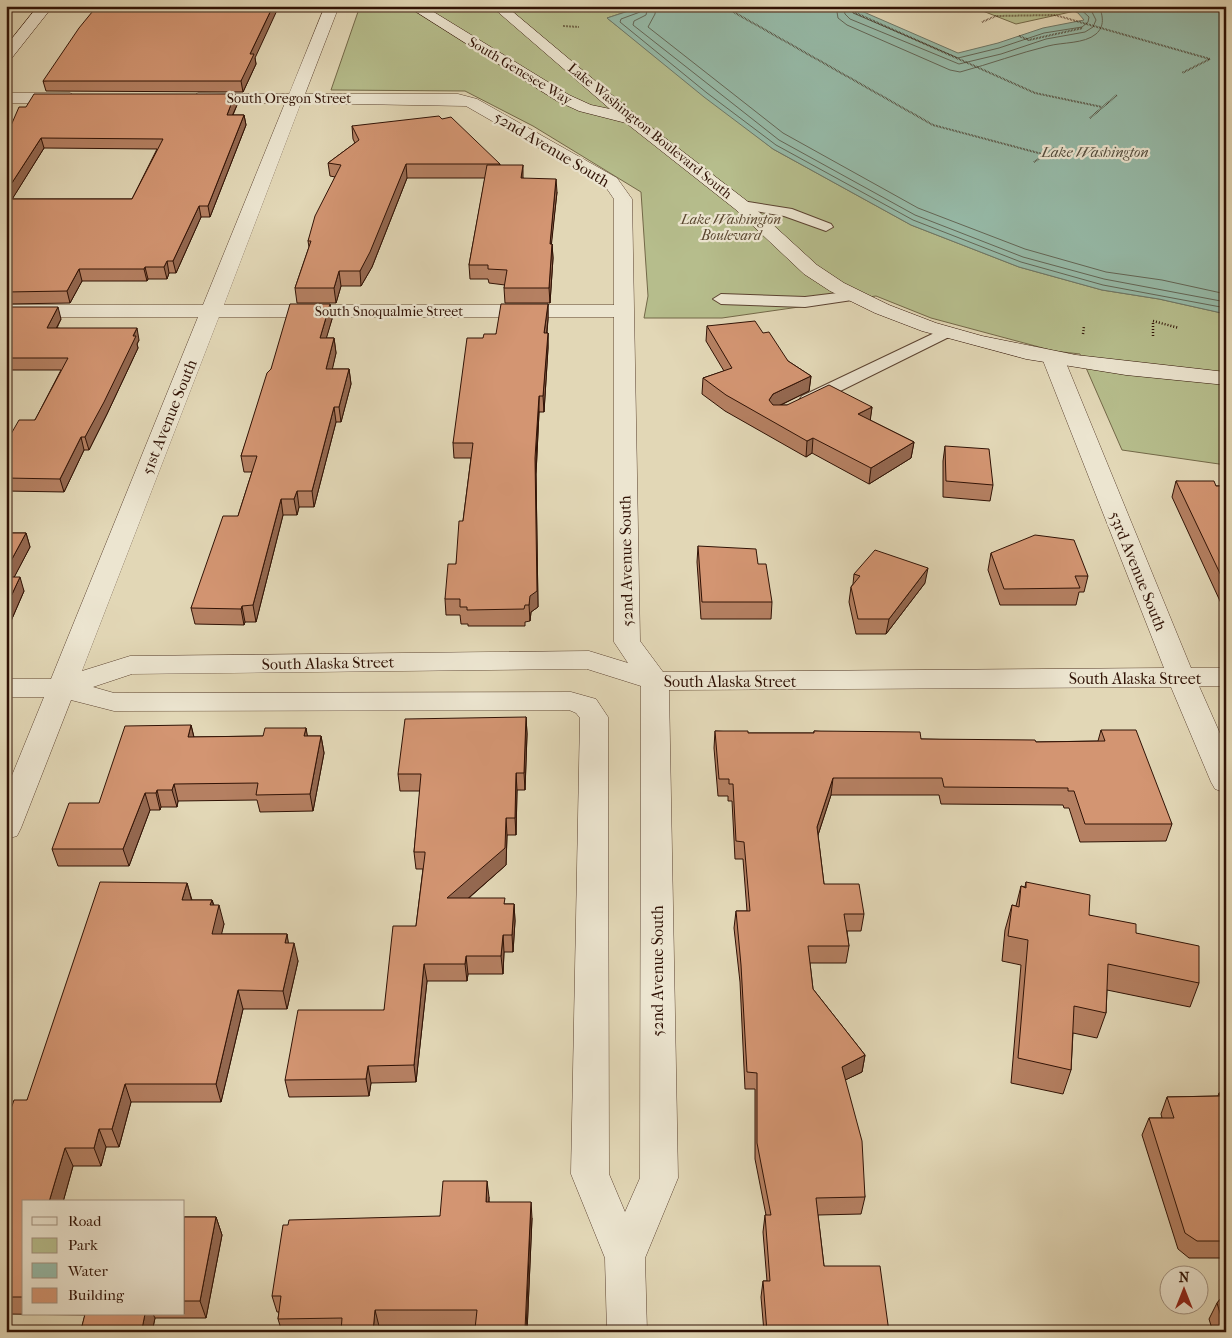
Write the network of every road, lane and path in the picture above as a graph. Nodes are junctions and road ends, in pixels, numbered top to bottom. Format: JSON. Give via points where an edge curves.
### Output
{"nodes":[{"id":1,"x":46,"y":6,"type":"edge"},
{"id":2,"x":332,"y":6,"type":"edge"},
{"id":3,"x":414,"y":6,"type":"edge"},
{"id":4,"x":498,"y":6,"type":"edge"},
{"id":5,"x":723,"y":6,"type":"edge"},
{"id":6,"x":840,"y":6,"type":"edge"},
{"id":7,"x":982,"y":22,"type":"dead end"},
{"id":8,"x":1083,"y":28,"type":"dead end"},
{"id":9,"x":1019,"y":36,"type":"dead end"},
{"id":10,"x":6,"y":56,"type":"edge"},
{"id":11,"x":1182,"y":74,"type":"dead end"},
{"id":12,"x":1117,"y":95,"type":"dead end"},
{"id":13,"x":6,"y":98,"type":"edge"},
{"id":14,"x":86,"y":98,"type":"edge"},
{"id":15,"x":184,"y":98,"type":"edge"},
{"id":16,"x":295,"y":98,"type":"junction"},
{"id":17,"x":480,"y":107,"type":"joint"},
{"id":18,"x":1102,"y":107,"type":"junction"},
{"id":19,"x":1090,"y":118,"type":"dead end"},
{"id":20,"x":632,"y":120,"type":"junction"},
{"id":21,"x":1055,"y":148,"type":"dead end"},
{"id":22,"x":1046,"y":155,"type":"junction"},
{"id":23,"x":1034,"y":162,"type":"dead end"},
{"id":24,"x":742,"y":205,"type":"junction"},
{"id":25,"x":826,"y":227,"type":"dead end"},
{"id":26,"x":854,"y":296,"type":"junction"},
{"id":27,"x":721,"y":299,"type":"dead end"},
{"id":28,"x":6,"y":311,"type":"edge"},
{"id":29,"x":623,"y":311,"type":"junction"},
{"id":30,"x":212,"y":312,"type":"junction"},
{"id":31,"x":1084,"y":326,"type":"dead end"},
{"id":32,"x":1179,"y":328,"type":"dead end"},
{"id":33,"x":947,"y":332,"type":"junction"},
{"id":34,"x":1083,"y":335,"type":"dead end"},
{"id":35,"x":1153,"y":336,"type":"dead end"},
{"id":36,"x":1053,"y":358,"type":"junction"},
{"id":37,"x":1226,"y":379,"type":"edge"},
{"id":38,"x":797,"y":406,"type":"edge"},
{"id":39,"x":1181,"y":678,"type":"junction"},
{"id":40,"x":1226,"y":678,"type":"edge"},
{"id":41,"x":655,"y":681,"type":"junction"},
{"id":42,"x":6,"y":688,"type":"edge"},
{"id":43,"x":61,"y":688,"type":"junction"},
{"id":44,"x":594,"y":717,"type":"joint"},
{"id":45,"x":1226,"y":782,"type":"edge"},
{"id":46,"x":6,"y":828,"type":"edge"},
{"id":47,"x":625,"y":1258,"type":"junction"},
{"id":48,"x":627,"y":1332,"type":"edge"}],
"edges":[{"from":1,"to":10,"type":"street"},
{"from":2,"to":16,"type":"street","name":"51st Avenue South"},
{"from":3,"to":20,"type":"street","name":"South Genesee Way","via":[[563,98],[608,115]]},
{"from":4,"to":20,"type":"street","name":"Lake Washington Boulevard South"},
{"from":5,"to":22,"type":"path","via":[[933,125]]},
{"from":6,"to":18,"type":"path","via":[[1035,94]]},
{"from":7,"to":11,"type":"path","via":[[996,16],[1055,15],[1210,59]]},
{"from":8,"to":9,"type":"path","via":[[1029,40]]},
{"from":12,"to":18,"type":"path"},
{"from":13,"to":14,"type":"street"},
{"from":15,"to":16,"type":"street","name":"South Oregon Street"},
{"from":16,"to":17,"type":"street","name":"South Oregon Street","via":[[441,98],[458,99]]},
{"from":16,"to":30,"type":"street","name":"51st Avenue South"},
{"from":17,"to":29,"type":"street","name":"52nd Avenue South","via":[[604,178],[618,190],[624,210]]},
{"from":18,"to":19,"type":"path"},
{"from":20,"to":24,"type":"street","name":"Lake Washington Boulevard South"},
{"from":21,"to":22,"type":"path"},
{"from":22,"to":23,"type":"path"},
{"from":24,"to":25,"type":"lane","via":[[787,212]]},
{"from":24,"to":26,"type":"street","name":"Lake Washington Boulevard South","via":[[798,260],[835,287]]},
{"from":26,"to":27,"type":"lane","via":[[805,302]]},
{"from":26,"to":33,"type":"street","name":"Lake Washington Boulevard South"},
{"from":28,"to":30,"type":"street","name":"South Snoqualmie Street"},
{"from":29,"to":30,"type":"street","name":"South Snoqualmie Street"},
{"from":29,"to":41,"type":"street","name":"52nd Avenue South","via":[[627,642]]},
{"from":30,"to":43,"type":"street","name":"51st Avenue South"},
{"from":31,"to":34,"type":"path"},
{"from":32,"to":35,"type":"path","via":[[1153,320]]},
{"from":33,"to":36,"type":"street","name":"Lake Washington Boulevard South"},
{"from":33,"to":38,"type":"lane"},
{"from":36,"to":37,"type":"street","name":"Lake Washington Boulevard South"},
{"from":36,"to":39,"type":"street","name":"53rd Avenue South"},
{"from":39,"to":40,"type":"street","name":"South Alaska Street"},
{"from":39,"to":41,"type":"street","name":"South Alaska Street"},
{"from":39,"to":45,"type":"street","name":"53rd Avenue South"},
{"from":41,"to":43,"type":"street","name":"South Alaska Street","via":[[589,660],[150,664],[130,665]]},
{"from":41,"to":47,"type":"street","name":"52nd Avenue South","via":[[659,1178]]},
{"from":42,"to":43,"type":"street","name":"South Alaska Street"},
{"from":43,"to":44,"type":"street","name":"South Alaska Street","via":[[114,702],[571,701],[586,706]]},
{"from":43,"to":46,"type":"street","name":"51st Avenue South"},
{"from":44,"to":47,"type":"street","name":"52nd Avenue South","via":[[590,1174]]},
{"from":47,"to":48,"type":"street","name":"52nd Avenue South"}]}
